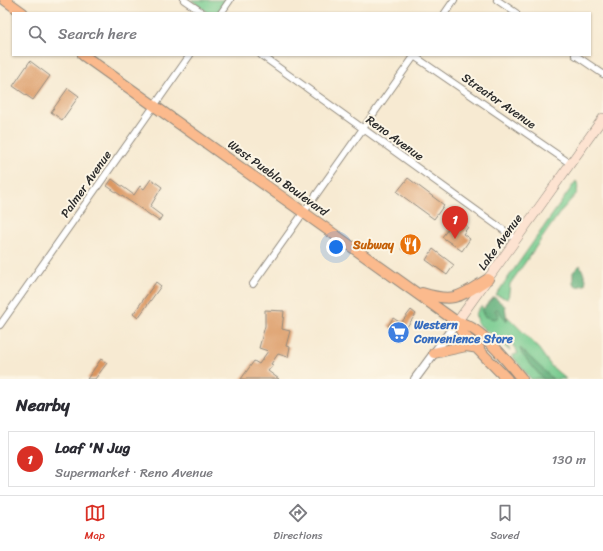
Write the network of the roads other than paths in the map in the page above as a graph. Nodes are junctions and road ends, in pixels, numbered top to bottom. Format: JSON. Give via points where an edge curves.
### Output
{"nodes":[{"id":1,"x":5,"y":0,"type":"edge"},
{"id":2,"x":184,"y":0,"type":"edge"},
{"id":3,"x":230,"y":0,"type":"edge"},
{"id":4,"x":454,"y":0,"type":"edge"},
{"id":5,"x":497,"y":0,"type":"edge"},
{"id":6,"x":23,"y":12,"type":"edge"},
{"id":7,"x":202,"y":12,"type":"edge"},
{"id":8,"x":222,"y":12,"type":"edge"},
{"id":9,"x":445,"y":12,"type":"edge"},
{"id":10,"x":515,"y":12,"type":"edge"},
{"id":11,"x":84,"y":56,"type":"edge"},
{"id":12,"x":189,"y":56,"type":"edge"},
{"id":13,"x":262,"y":56,"type":"edge"},
{"id":14,"x":414,"y":56,"type":"edge"},
{"id":15,"x":416,"y":56,"type":"edge"},
{"id":16,"x":577,"y":56,"type":"edge"},
{"id":17,"x":603,"y":74,"type":"edge"},
{"id":18,"x":155,"y":106,"type":"junction"},
{"id":19,"x":603,"y":118,"type":"edge"},
{"id":20,"x":363,"y":128,"type":"junction"},
{"id":21,"x":571,"y":164,"type":"junction"},
{"id":22,"x":304,"y":212,"type":"junction"},
{"id":23,"x":516,"y":239,"type":"junction"},
{"id":24,"x":488,"y":279,"type":"junction"},
{"id":25,"x":253,"y":284,"type":"dead end"},
{"id":26,"x":414,"y":291,"type":"junction"},
{"id":27,"x":457,"y":322,"type":"junction"},
{"id":28,"x":0,"y":325,"type":"edge"},
{"id":29,"x":479,"y":348,"type":"junction"},
{"id":30,"x":434,"y":353,"type":"junction"},
{"id":31,"x":415,"y":379,"type":"edge"},
{"id":32,"x":507,"y":379,"type":"edge"},
{"id":33,"x":522,"y":379,"type":"edge"}],
"edges":[{"from":1,"to":6,"type":"main road"},
{"from":2,"to":7,"type":"street"},
{"from":3,"to":8,"type":"street"},
{"from":4,"to":9,"type":"street"},
{"from":5,"to":10,"type":"street"},
{"from":11,"to":18,"type":"main road","name":"West Pueblo Boulevard"},
{"from":12,"to":18,"type":"street","name":"Palmer Avenue"},
{"from":13,"to":20,"type":"street","name":"Reno Avenue"},
{"from":14,"to":20,"type":"street"},
{"from":15,"to":21,"type":"street","name":"Streator Avenue"},
{"from":16,"to":17,"type":"street"},
{"from":18,"to":22,"type":"main road","name":"West Pueblo Boulevard"},
{"from":18,"to":28,"type":"street","name":"Palmer Avenue"},
{"from":19,"to":21,"type":"main road","name":"Lake Avenue"},
{"from":20,"to":22,"type":"street"},
{"from":20,"to":23,"type":"street","name":"Reno Avenue"},
{"from":21,"to":23,"type":"main road","name":"Lake Avenue"},
{"from":22,"to":25,"type":"street"},
{"from":22,"to":26,"type":"main road","name":"West Pueblo Boulevard"},
{"from":23,"to":24,"type":"main road","name":"Lake Avenue"},
{"from":24,"to":26,"type":"main road","via":[[468,292],[450,299]]},
{"from":24,"to":27,"type":"main road","name":"Lake Avenue"},
{"from":26,"to":27,"type":"main road","name":"West Pueblo Boulevard"},
{"from":27,"to":29,"type":"main road","name":"West Pueblo Boulevard","via":[[463,334]]},
{"from":27,"to":30,"type":"street","name":"Lake Avenue"},
{"from":27,"to":33,"type":"main road","name":"West Pueblo Boulevard","via":[[469,325]]},
{"from":29,"to":30,"type":"main road","via":[[466,346]]},
{"from":29,"to":32,"type":"main road","name":"West Pueblo Boulevard"},
{"from":30,"to":31,"type":"street","name":"Lake Avenue"}]}
